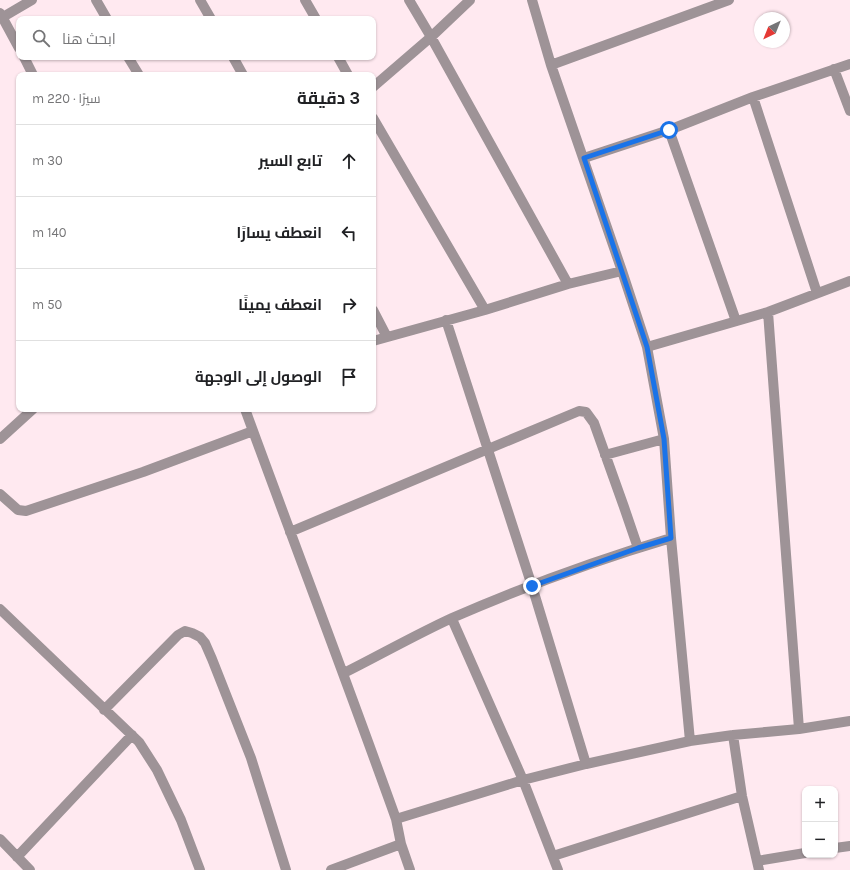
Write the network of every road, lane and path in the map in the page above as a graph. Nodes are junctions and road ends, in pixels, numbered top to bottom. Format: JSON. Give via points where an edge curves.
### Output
{"nodes":[{"id":1,"x":32,"y":0,"type":"edge"},
{"id":2,"x":96,"y":0,"type":"edge"},
{"id":3,"x":200,"y":0,"type":"edge"},
{"id":4,"x":305,"y":0,"type":"edge"},
{"id":5,"x":409,"y":0,"type":"edge"},
{"id":6,"x":470,"y":0,"type":"edge"},
{"id":7,"x":532,"y":0,"type":"edge"},
{"id":8,"x":729,"y":0,"type":"edge"},
{"id":9,"x":1,"y":15,"type":"edge"},
{"id":10,"x":105,"y":16,"type":"edge"},
{"id":11,"x":209,"y":16,"type":"edge"},
{"id":12,"x":314,"y":16,"type":"edge"},
{"id":13,"x":431,"y":37,"type":"junction"},
{"id":14,"x":16,"y":42,"type":"edge"},
{"id":15,"x":26,"y":60,"type":"edge"},
{"id":16,"x":130,"y":60,"type":"edge"},
{"id":17,"x":235,"y":60,"type":"edge"},
{"id":18,"x":340,"y":60,"type":"edge"},
{"id":19,"x":850,"y":64,"type":"edge"},
{"id":20,"x":551,"y":65,"type":"junction"},
{"id":21,"x":834,"y":69,"type":"junction"},
{"id":22,"x":32,"y":72,"type":"edge"},
{"id":23,"x":137,"y":72,"type":"edge"},
{"id":24,"x":241,"y":72,"type":"edge"},
{"id":25,"x":346,"y":72,"type":"edge"},
{"id":26,"x":376,"y":84,"type":"edge"},
{"id":27,"x":752,"y":97,"type":"junction"},
{"id":28,"x":850,"y":111,"type":"edge"},
{"id":29,"x":376,"y":123,"type":"edge"},
{"id":30,"x":669,"y":130,"type":"junction"},
{"id":31,"x":584,"y":158,"type":"junction"},
{"id":32,"x":622,"y":271,"type":"junction"},
{"id":33,"x":850,"y":281,"type":"edge"},
{"id":34,"x":568,"y":284,"type":"junction"},
{"id":35,"x":818,"y":293,"type":"junction"},
{"id":36,"x":485,"y":310,"type":"junction"},
{"id":37,"x":768,"y":312,"type":"junction"},
{"id":38,"x":376,"y":316,"type":"edge"},
{"id":39,"x":446,"y":320,"type":"junction"},
{"id":40,"x":736,"y":321,"type":"junction"},
{"id":41,"x":387,"y":337,"type":"junction"},
{"id":42,"x":376,"y":340,"type":"edge"},
{"id":43,"x":647,"y":347,"type":"junction"},
{"id":44,"x":30,"y":412,"type":"edge"},
{"id":45,"x":246,"y":412,"type":"edge"},
{"id":46,"x":253,"y":430,"type":"junction"},
{"id":47,"x":0,"y":439,"type":"edge"},
{"id":48,"x":664,"y":439,"type":"junction"},
{"id":49,"x":487,"y":450,"type":"junction"},
{"id":50,"x":605,"y":455,"type":"junction"},
{"id":51,"x":0,"y":494,"type":"edge"},
{"id":52,"x":290,"y":532,"type":"junction"},
{"id":53,"x":671,"y":538,"type":"junction"},
{"id":54,"x":638,"y":548,"type":"junction"},
{"id":55,"x":532,"y":586,"type":"junction"},
{"id":56,"x":0,"y":609,"type":"edge"},
{"id":57,"x":452,"y":619,"type":"junction"},
{"id":58,"x":344,"y":672,"type":"junction"},
{"id":59,"x":104,"y":710,"type":"junction"},
{"id":60,"x":850,"y":722,"type":"edge"},
{"id":61,"x":799,"y":729,"type":"junction"},
{"id":62,"x":132,"y":735,"type":"junction"},
{"id":63,"x":733,"y":735,"type":"junction"},
{"id":64,"x":690,"y":741,"type":"junction"},
{"id":65,"x":586,"y":764,"type":"junction"},
{"id":66,"x":523,"y":780,"type":"junction"},
{"id":67,"x":742,"y":796,"type":"junction"},
{"id":68,"x":396,"y":819,"type":"junction"},
{"id":69,"x":0,"y":839,"type":"edge"},
{"id":70,"x":401,"y":844,"type":"junction"},
{"id":71,"x":850,"y":846,"type":"edge"},
{"id":72,"x":838,"y":848,"type":"edge"},
{"id":73,"x":802,"y":854,"type":"edge"},
{"id":74,"x":553,"y":856,"type":"junction"},
{"id":75,"x":17,"y":857,"type":"junction"},
{"id":76,"x":758,"y":865,"type":"edge"},
{"id":77,"x":30,"y":870,"type":"edge"},
{"id":78,"x":200,"y":870,"type":"edge"},
{"id":79,"x":286,"y":870,"type":"edge"},
{"id":80,"x":331,"y":870,"type":"edge"},
{"id":81,"x":410,"y":870,"type":"edge"},
{"id":82,"x":558,"y":870,"type":"edge"}],
"edges":[{"from":1,"to":9,"type":"street"},
{"from":2,"to":10,"type":"street"},
{"from":3,"to":11,"type":"street"},
{"from":4,"to":12,"type":"street"},
{"from":5,"to":13,"type":"street"},
{"from":6,"to":13,"type":"street"},
{"from":7,"to":20,"type":"street"},
{"from":8,"to":20,"type":"street"},
{"from":9,"to":14,"type":"street"},
{"from":13,"to":26,"type":"street"},
{"from":13,"to":34,"type":"street"},
{"from":15,"to":22,"type":"street"},
{"from":16,"to":23,"type":"street"},
{"from":17,"to":24,"type":"street"},
{"from":18,"to":25,"type":"street"},
{"from":19,"to":21,"type":"street"},
{"from":20,"to":31,"type":"street"},
{"from":21,"to":27,"type":"street"},
{"from":21,"to":28,"type":"street"},
{"from":27,"to":30,"type":"street"},
{"from":27,"to":35,"type":"street"},
{"from":29,"to":36,"type":"street"},
{"from":30,"to":31,"type":"street"},
{"from":30,"to":40,"type":"street"},
{"from":31,"to":32,"type":"street"},
{"from":32,"to":34,"type":"street"},
{"from":32,"to":43,"type":"street"},
{"from":33,"to":35,"type":"street"},
{"from":34,"to":36,"type":"street"},
{"from":35,"to":37,"type":"street"},
{"from":36,"to":39,"type":"street"},
{"from":37,"to":40,"type":"street"},
{"from":37,"to":61,"type":"street"},
{"from":38,"to":41,"type":"street"},
{"from":39,"to":41,"type":"street"},
{"from":39,"to":49,"type":"street"},
{"from":40,"to":43,"type":"street"},
{"from":41,"to":42,"type":"street"},
{"from":43,"to":48,"type":"street"},
{"from":44,"to":47,"type":"street"},
{"from":45,"to":46,"type":"street"},
{"from":46,"to":51,"type":"street","via":[[144,472],[26,511],[18,510]]},
{"from":46,"to":52,"type":"street"},
{"from":48,"to":50,"type":"street"},
{"from":48,"to":53,"type":"street"},
{"from":49,"to":50,"type":"street","via":[[579,412],[586,412],[590,416]]},
{"from":49,"to":52,"type":"street"},
{"from":49,"to":55,"type":"street"},
{"from":50,"to":54,"type":"street"},
{"from":52,"to":58,"type":"street"},
{"from":53,"to":54,"type":"street"},
{"from":53,"to":64,"type":"street"},
{"from":54,"to":55,"type":"street"},
{"from":55,"to":57,"type":"street"},
{"from":55,"to":65,"type":"street"},
{"from":56,"to":59,"type":"street"},
{"from":57,"to":58,"type":"street"},
{"from":57,"to":66,"type":"street"},
{"from":58,"to":68,"type":"street"},
{"from":59,"to":62,"type":"street"},
{"from":59,"to":79,"type":"street","via":[[178,635],[185,631],[200,637],[212,659],[250,758]]},
{"from":60,"to":61,"type":"street"},
{"from":61,"to":63,"type":"street"},
{"from":62,"to":75,"type":"street"},
{"from":62,"to":78,"type":"street","via":[[157,770],[181,820]]},
{"from":63,"to":64,"type":"street"},
{"from":63,"to":67,"type":"street"},
{"from":64,"to":65,"type":"street"},
{"from":65,"to":66,"type":"street"},
{"from":66,"to":68,"type":"street"},
{"from":66,"to":74,"type":"street"},
{"from":67,"to":74,"type":"street"},
{"from":67,"to":76,"type":"street"},
{"from":68,"to":70,"type":"street"},
{"from":69,"to":75,"type":"street"},
{"from":70,"to":80,"type":"street"},
{"from":70,"to":81,"type":"street"},
{"from":71,"to":72,"type":"street"},
{"from":73,"to":76,"type":"street"},
{"from":74,"to":82,"type":"street"},
{"from":75,"to":77,"type":"street"}]}
